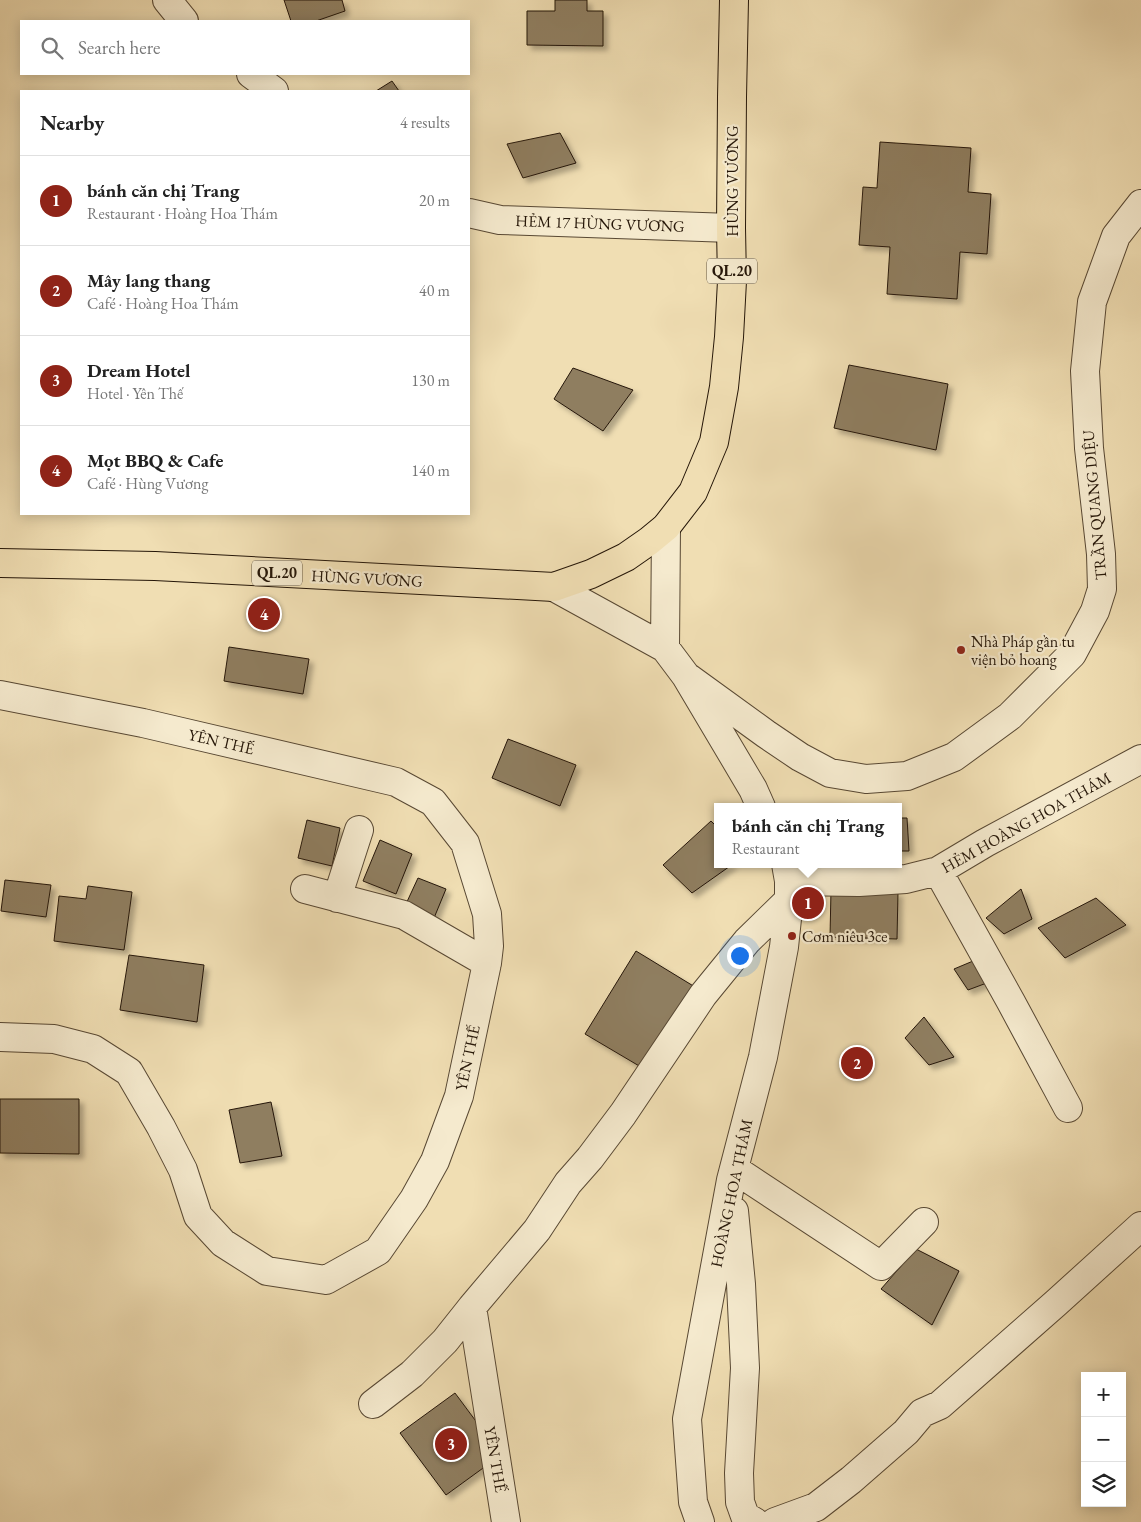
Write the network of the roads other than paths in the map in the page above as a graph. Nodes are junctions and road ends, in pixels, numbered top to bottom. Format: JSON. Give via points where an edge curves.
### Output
{"nodes":[{"id":1,"x":167,"y":0,"type":"edge"},
{"id":2,"x":734,"y":0,"type":"edge"},
{"id":3,"x":183,"y":20,"type":"edge"},
{"id":4,"x":252,"y":75,"type":"edge"},
{"id":5,"x":273,"y":90,"type":"edge"},
{"id":6,"x":1141,"y":204,"type":"edge"},
{"id":7,"x":470,"y":213,"type":"edge"},
{"id":8,"x":731,"y":228,"type":"junction"},
{"id":9,"x":666,"y":527,"type":"junction"},
{"id":10,"x":0,"y":564,"type":"edge"},
{"id":11,"x":554,"y":587,"type":"junction"},
{"id":12,"x":665,"y":648,"type":"junction"},
{"id":13,"x":686,"y":676,"type":"junction"},
{"id":14,"x":0,"y":695,"type":"edge"},
{"id":15,"x":1141,"y":759,"type":"edge"},
{"id":16,"x":759,"y":803,"type":"edge"},
{"id":17,"x":359,"y":830,"type":"dead end"},
{"id":18,"x":938,"y":872,"type":"junction"},
{"id":19,"x":788,"y":882,"type":"edge"},
{"id":20,"x":305,"y":889,"type":"dead end"},
{"id":21,"x":337,"y":898,"type":"junction"},
{"id":22,"x":487,"y":963,"type":"junction"},
{"id":23,"x":0,"y":1037,"type":"edge"},
{"id":24,"x":1068,"y":1108,"type":"dead end"},
{"id":25,"x":732,"y":1174,"type":"junction"},
{"id":26,"x":924,"y":1222,"type":"dead end"},
{"id":27,"x":1141,"y":1226,"type":"edge"},
{"id":28,"x":472,"y":1307,"type":"junction"},
{"id":29,"x":373,"y":1404,"type":"dead end"},
{"id":30,"x":506,"y":1522,"type":"edge"},
{"id":31,"x":700,"y":1522,"type":"edge"},
{"id":32,"x":755,"y":1522,"type":"edge"},
{"id":33,"x":775,"y":1522,"type":"edge"}],
"edges":[{"from":1,"to":3,"type":"street"},
{"from":2,"to":8,"type":"highway","name":"HÙNG VƯƠNG","number":"QL.20"},
{"from":4,"to":5,"type":"street"},
{"from":6,"to":13,"type":"street","name":"TRẦN QUANG DIỆU","via":[[1116,236],[1092,302],[1085,371],[1102,589],[1095,611],[1072,654],[1010,716],[954,757],[907,776],[866,779],[830,773],[800,757]]},
{"from":7,"to":8,"type":"street","name":"HẺM 17 HÙNG VƯƠNG","via":[[500,220]]},
{"from":8,"to":9,"type":"highway","name":"HÙNG VƯƠNG","number":"QL.20","via":[[729,338],[714,442],[693,492]]},
{"from":9,"to":11,"type":"highway","name":"HÙNG VƯƠNG","via":[[626,557]]},
{"from":9,"to":12,"type":"street"},
{"from":10,"to":11,"type":"highway","name":"HÙNG VƯƠNG","number":"QL.20","via":[[155,566]]},
{"from":11,"to":12,"type":"street"},
{"from":12,"to":13,"type":"street"},
{"from":13,"to":16,"type":"street"},
{"from":14,"to":22,"type":"street","name":"YÊN THẾ","via":[[143,723],[396,782],[433,802],[465,843],[487,914]]},
{"from":15,"to":18,"type":"street","name":"HẺM HOÀNG HOA THÁM"},
{"from":17,"to":21,"type":"street"},
{"from":18,"to":19,"type":"street","name":"HẺM HOÀNG HOA THÁM","via":[[859,882]]},
{"from":18,"to":24,"type":"street"},
{"from":19,"to":25,"type":"street","name":"HOÀNG HOA THÁM","via":[[784,947],[763,1058]]},
{"from":19,"to":28,"type":"street","via":[[703,995],[623,1114],[568,1183],[537,1230]]},
{"from":20,"to":21,"type":"street"},
{"from":21,"to":22,"type":"street","via":[[404,915]]},
{"from":22,"to":23,"type":"street","name":"YÊN THẾ","via":[[459,1096],[435,1161],[414,1199],[378,1251],[326,1280],[267,1271],[223,1244],[198,1216],[183,1170],[129,1072],[93,1048],[54,1039]]},
{"from":25,"to":26,"type":"street","via":[[881,1266]]},
{"from":25,"to":31,"type":"street","name":"HOÀNG HOA THÁM","via":[[687,1419],[693,1502]]},
{"from":25,"to":32,"type":"street","via":[[745,1368],[740,1502],[744,1516]]},
{"from":27,"to":33,"type":"street","via":[[940,1405],[922,1412],[906,1432],[851,1480],[816,1507]]},
{"from":28,"to":29,"type":"street","via":[[412,1374]]},
{"from":28,"to":30,"type":"street","name":"YÊN THẾ"}]}
